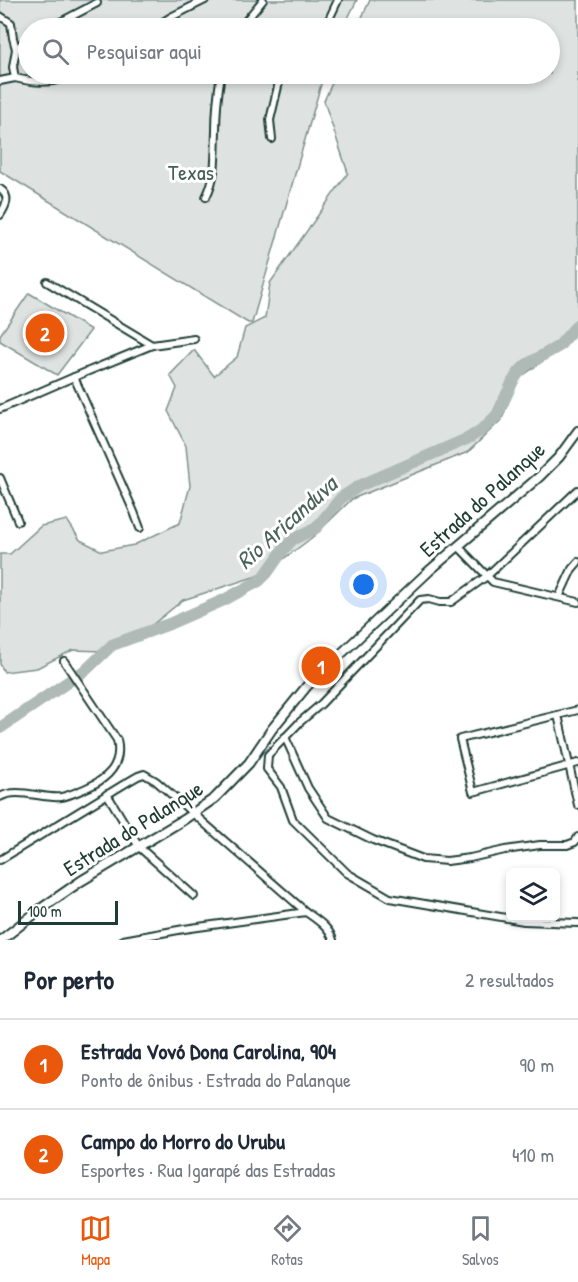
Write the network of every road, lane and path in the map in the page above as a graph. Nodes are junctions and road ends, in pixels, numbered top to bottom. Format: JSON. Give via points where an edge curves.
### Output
{"nodes":[{"id":1,"x":205,"y":0,"type":"edge"},
{"id":2,"x":263,"y":0,"type":"edge"},
{"id":3,"x":338,"y":0,"type":"edge"},
{"id":4,"x":97,"y":3,"type":"dead end"},
{"id":5,"x":0,"y":16,"type":"edge"},
{"id":6,"x":68,"y":18,"type":"edge"},
{"id":7,"x":169,"y":18,"type":"edge"},
{"id":8,"x":248,"y":18,"type":"edge"},
{"id":9,"x":330,"y":18,"type":"edge"},
{"id":10,"x":16,"y":49,"type":"joint"},
{"id":11,"x":15,"y":78,"type":"junction"},
{"id":12,"x":18,"y":79,"type":"edge"},
{"id":13,"x":0,"y":81,"type":"edge"},
{"id":14,"x":220,"y":84,"type":"edge"},
{"id":15,"x":279,"y":84,"type":"edge"},
{"id":16,"x":272,"y":139,"type":"dead end"},
{"id":17,"x":0,"y":189,"type":"edge"},
{"id":18,"x":206,"y":197,"type":"dead end"},
{"id":19,"x":0,"y":215,"type":"edge"},
{"id":20,"x":47,"y":282,"type":"dead end"},
{"id":21,"x":194,"y":339,"type":"dead end"},
{"id":22,"x":152,"y":345,"type":"junction"},
{"id":23,"x":74,"y":377,"type":"junction"},
{"id":24,"x":0,"y":409,"type":"edge"},
{"id":25,"x":578,"y":431,"type":"edge"},
{"id":26,"x":0,"y":478,"type":"edge"},
{"id":27,"x":578,"y":490,"type":"edge"},
{"id":28,"x":18,"y":521,"type":"dead end"},
{"id":29,"x":140,"y":528,"type":"dead end"},
{"id":30,"x":458,"y":546,"type":"junction"},
{"id":31,"x":578,"y":561,"type":"edge"},
{"id":32,"x":487,"y":576,"type":"junction"},
{"id":33,"x":559,"y":597,"type":"junction"},
{"id":34,"x":578,"y":602,"type":"edge"},
{"id":35,"x":64,"y":661,"type":"dead end"},
{"id":36,"x":578,"y":710,"type":"edge"},
{"id":37,"x":558,"y":715,"type":"junction"},
{"id":38,"x":285,"y":737,"type":"junction"},
{"id":39,"x":578,"y":763,"type":"edge"},
{"id":40,"x":570,"y":765,"type":"junction"},
{"id":41,"x":107,"y":795,"type":"junction"},
{"id":42,"x":0,"y":797,"type":"edge"},
{"id":43,"x":578,"y":805,"type":"edge"},
{"id":44,"x":194,"y":813,"type":"junction"},
{"id":45,"x":578,"y":837,"type":"edge"},
{"id":46,"x":139,"y":848,"type":"junction"},
{"id":47,"x":0,"y":860,"type":"edge"},
{"id":48,"x":194,"y":896,"type":"dead end"},
{"id":49,"x":306,"y":912,"type":"junction"},
{"id":50,"x":578,"y":923,"type":"edge"},
{"id":51,"x":2,"y":940,"type":"edge"},
{"id":52,"x":123,"y":940,"type":"edge"},
{"id":53,"x":333,"y":940,"type":"edge"}],
"edges":[{"from":1,"to":7,"type":"street"},
{"from":2,"to":8,"type":"street"},
{"from":3,"to":9,"type":"street"},
{"from":4,"to":6,"type":"street"},
{"from":5,"to":10,"type":"street","via":[[11,22]]},
{"from":10,"to":11,"type":"street"},
{"from":11,"to":12,"type":"street"},
{"from":11,"to":13,"type":"street"},
{"from":14,"to":18,"type":"street","via":[[215,173]]},
{"from":15,"to":16,"type":"street","via":[[270,120]]},
{"from":17,"to":19,"type":"street","via":[[7,199]]},
{"from":20,"to":22,"type":"street"},
{"from":21,"to":22,"type":"street"},
{"from":22,"to":23,"type":"street"},
{"from":23,"to":24,"type":"street"},
{"from":23,"to":29,"type":"street"},
{"from":25,"to":30,"type":"street","name":"Estrada do Palanque","via":[[539,477]]},
{"from":26,"to":28,"type":"street"},
{"from":27,"to":32,"type":"street"},
{"from":30,"to":32,"type":"street"},
{"from":30,"to":44,"type":"street","name":"Estrada do Palanque","via":[[307,686],[249,763]]},
{"from":31,"to":33,"type":"street"},
{"from":32,"to":33,"type":"street","via":[[493,582]]},
{"from":32,"to":38,"type":"street","via":[[451,602],[420,600]]},
{"from":33,"to":34,"type":"street"},
{"from":35,"to":42,"type":"street","via":[[117,740],[119,748],[110,774],[62,797],[16,793]]},
{"from":36,"to":37,"type":"street"},
{"from":37,"to":40,"type":"street"},
{"from":37,"to":40,"type":"street","via":[[460,739],[473,792]]},
{"from":38,"to":45,"type":"street","via":[[308,788],[328,818],[423,859],[447,861],[505,850],[567,845]]},
{"from":38,"to":50,"type":"street","via":[[268,755],[267,768],[281,788],[293,820],[347,873],[390,898],[524,921]]},
{"from":39,"to":40,"type":"street"},
{"from":40,"to":43,"type":"street"},
{"from":41,"to":44,"type":"street","via":[[144,774]]},
{"from":41,"to":46,"type":"street"},
{"from":41,"to":47,"type":"street"},
{"from":44,"to":46,"type":"street","name":"Estrada do Palanque"},
{"from":44,"to":49,"type":"street"},
{"from":46,"to":48,"type":"street"},
{"from":46,"to":51,"type":"street","name":"Estrada do Palanque","via":[[81,881]]},
{"from":49,"to":52,"type":"street"},
{"from":49,"to":53,"type":"street","via":[[331,933]]}]}
